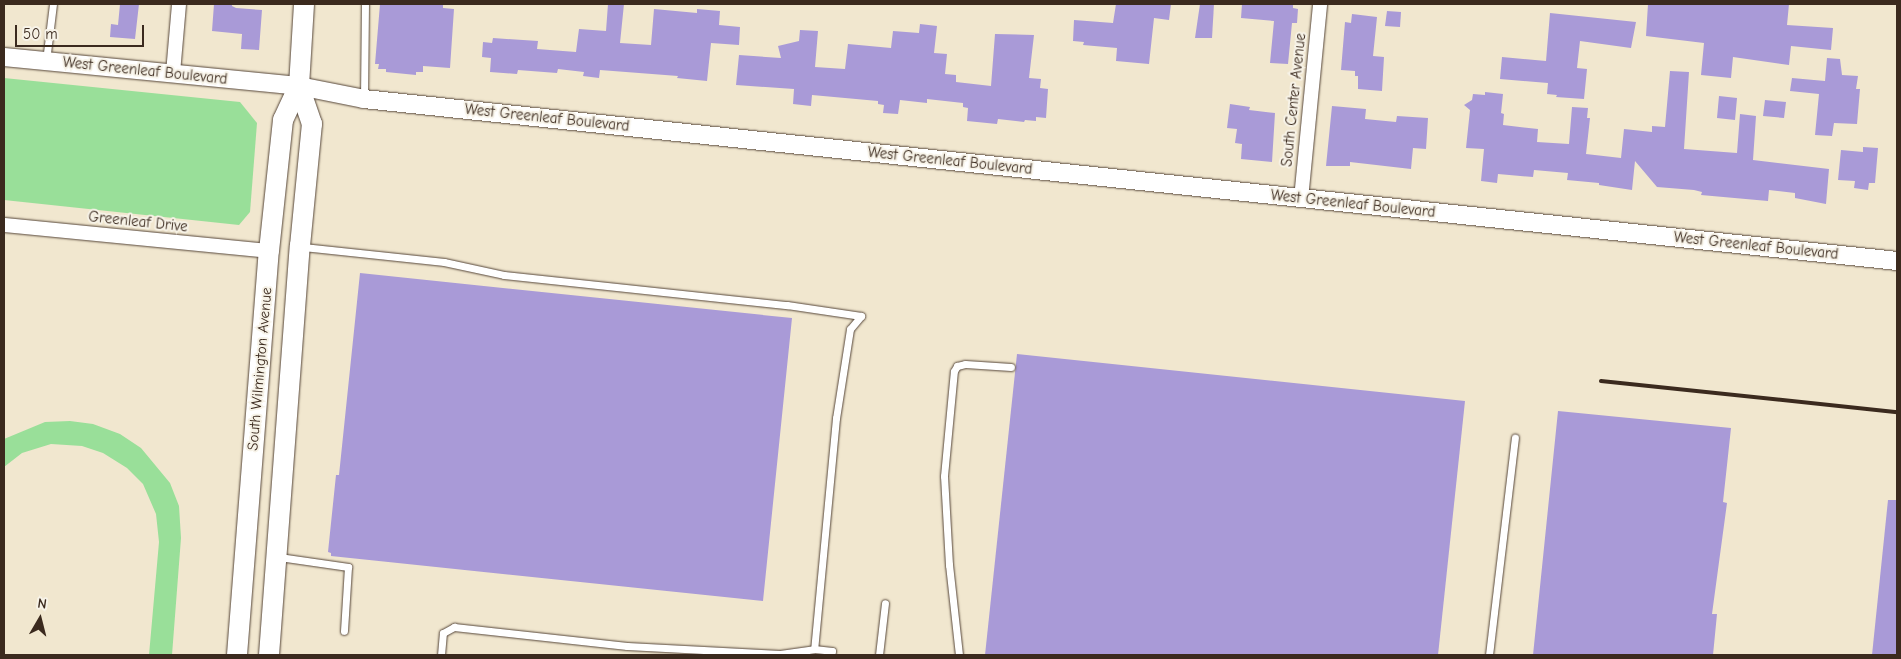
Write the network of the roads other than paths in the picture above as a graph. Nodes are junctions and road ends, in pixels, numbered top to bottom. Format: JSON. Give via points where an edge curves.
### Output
{"nodes":[{"id":1,"x":53,"y":4,"type":"edge"},
{"id":2,"x":179,"y":4,"type":"edge"},
{"id":3,"x":304,"y":4,"type":"edge"},
{"id":4,"x":365,"y":4,"type":"edge"},
{"id":5,"x":1320,"y":4,"type":"edge"},
{"id":6,"x":4,"y":56,"type":"edge"},
{"id":7,"x":46,"y":61,"type":"junction"},
{"id":8,"x":173,"y":73,"type":"junction"},
{"id":9,"x":299,"y":86,"type":"junction"},
{"id":10,"x":364,"y":98,"type":"junction"},
{"id":11,"x":1301,"y":199,"type":"junction"},
{"id":12,"x":4,"y":225,"type":"edge"},
{"id":13,"x":300,"y":246,"type":"junction"},
{"id":14,"x":269,"y":251,"type":"junction"},
{"id":15,"x":1897,"y":261,"type":"edge"},
{"id":16,"x":1011,"y":367,"type":"dead end"},
{"id":17,"x":1514,"y":438,"type":"dead end"},
{"id":18,"x":276,"y":556,"type":"junction"},
{"id":19,"x":885,"y":603,"type":"dead end"},
{"id":20,"x":344,"y":632,"type":"dead end"},
{"id":21,"x":814,"y":649,"type":"junction"},
{"id":22,"x":237,"y":655,"type":"edge"},
{"id":23,"x":269,"y":655,"type":"edge"},
{"id":24,"x":440,"y":655,"type":"edge"},
{"id":25,"x":831,"y":655,"type":"edge"},
{"id":26,"x":879,"y":655,"type":"edge"},
{"id":27,"x":959,"y":655,"type":"edge"},
{"id":28,"x":1489,"y":655,"type":"edge"}],
"edges":[{"from":1,"to":7,"type":"lane"},
{"from":2,"to":8,"type":"street"},
{"from":3,"to":9,"type":"main road","name":"South Wilmington Avenue"},
{"from":4,"to":10,"type":"lane"},
{"from":5,"to":11,"type":"street","name":"South Center Avenue"},
{"from":6,"to":7,"type":"street","name":"West Greenleaf Boulevard"},
{"from":7,"to":8,"type":"street","name":"West Greenleaf Boulevard"},
{"from":8,"to":9,"type":"street","name":"West Greenleaf Boulevard"},
{"from":9,"to":10,"type":"street","name":"West Greenleaf Boulevard"},
{"from":9,"to":13,"type":"main road","name":"South Wilmington Avenue","via":[[312,124]]},
{"from":9,"to":14,"type":"main road","name":"South Wilmington Avenue","via":[[283,120]]},
{"from":10,"to":11,"type":"street","name":"West Greenleaf Boulevard"},
{"from":11,"to":15,"type":"street","name":"West Greenleaf Boulevard"},
{"from":12,"to":14,"type":"street","name":"Greenleaf Drive"},
{"from":13,"to":18,"type":"main road","name":"South Wilmington Avenue"},
{"from":13,"to":21,"type":"lane","via":[[444,262],[504,275],[861,316],[850,329],[836,418]]},
{"from":14,"to":22,"type":"main road","name":"South Wilmington Avenue"},
{"from":16,"to":27,"type":"lane","via":[[965,364],[957,366],[954,371],[944,476]]},
{"from":17,"to":28,"type":"lane"},
{"from":18,"to":20,"type":"lane","via":[[348,567]]},
{"from":18,"to":23,"type":"main road","name":"South Wilmington Avenue"},
{"from":19,"to":26,"type":"lane"},
{"from":21,"to":24,"type":"lane","via":[[756,654],[627,646],[454,627],[442,634]]},
{"from":21,"to":25,"type":"lane","via":[[832,651]]}]}
